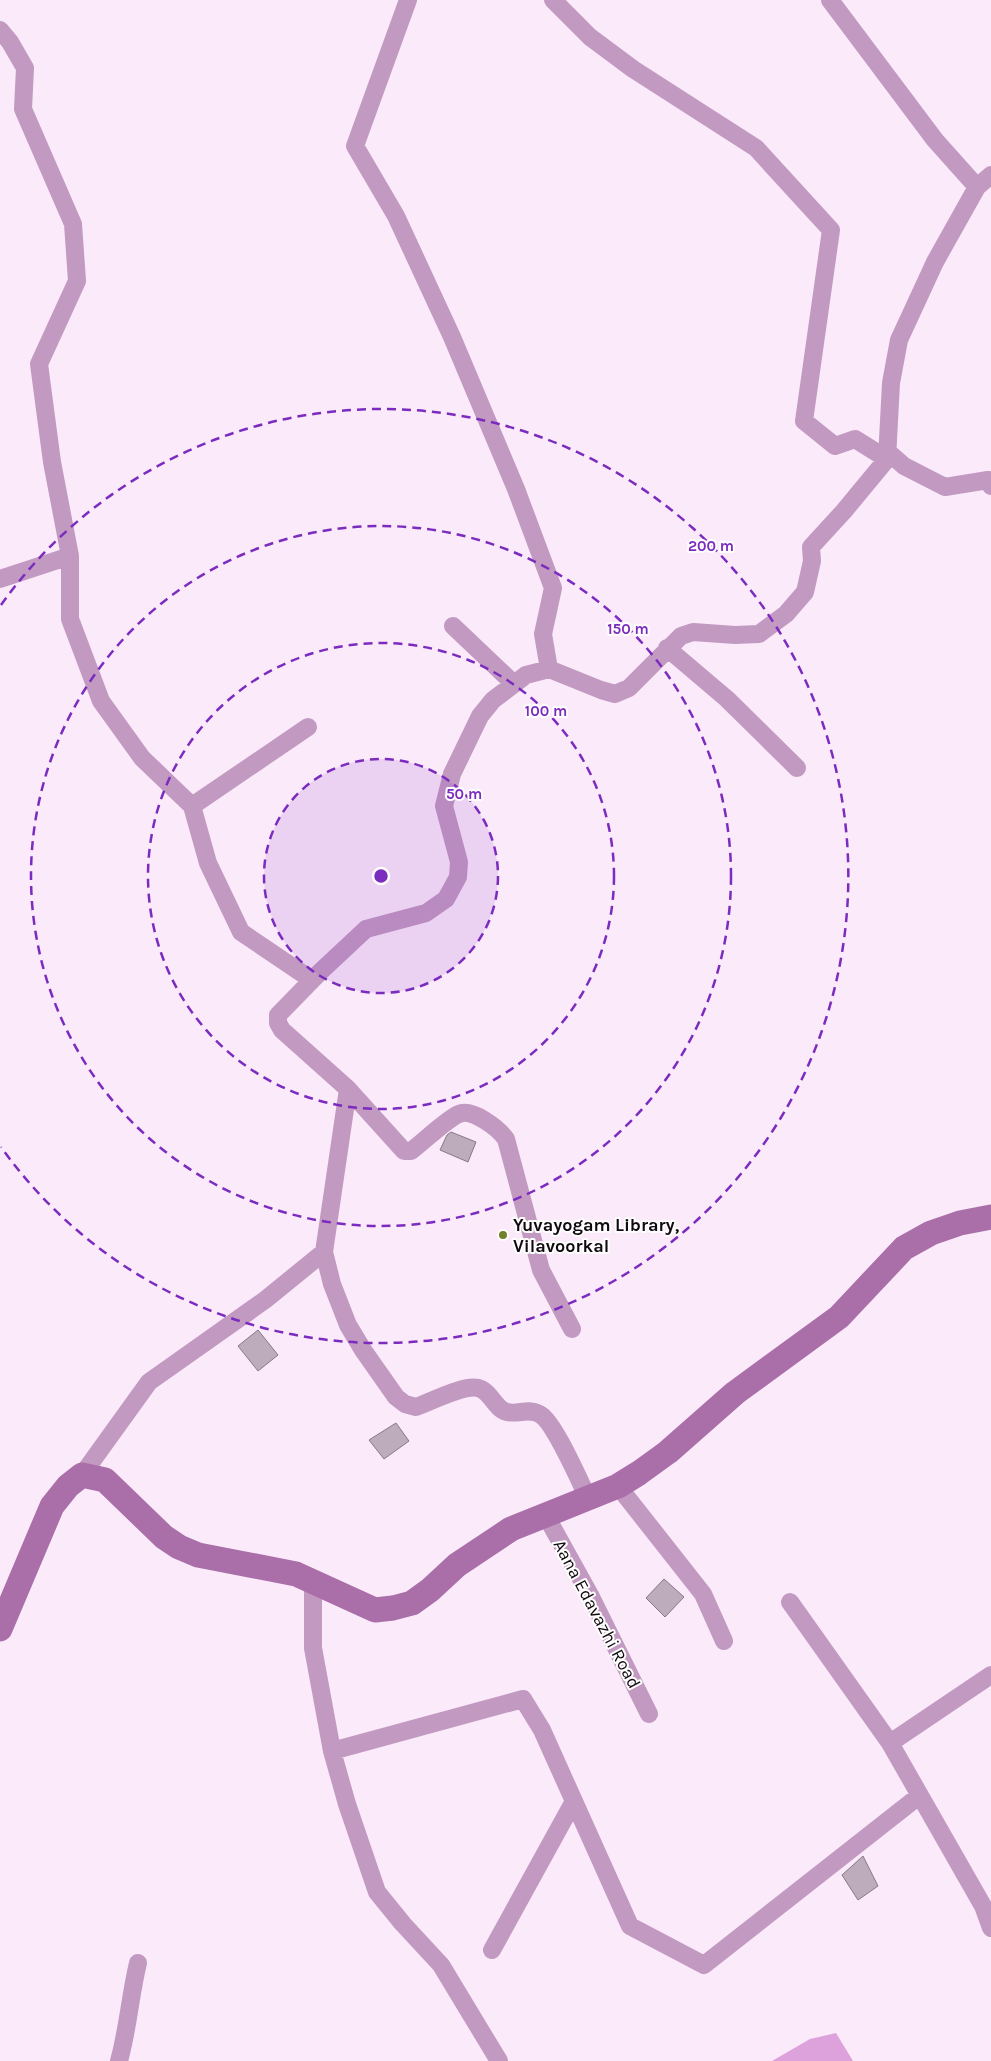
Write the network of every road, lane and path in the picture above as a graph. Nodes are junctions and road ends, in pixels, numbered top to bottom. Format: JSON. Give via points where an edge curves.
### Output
{"nodes":[{"id":1,"x":408,"y":0,"type":"edge"},
{"id":2,"x":553,"y":0,"type":"edge"},
{"id":3,"x":830,"y":0,"type":"edge"},
{"id":4,"x":0,"y":30,"type":"edge"},
{"id":5,"x":991,"y":175,"type":"edge"},
{"id":6,"x":978,"y":187,"type":"junction"},
{"id":7,"x":887,"y":456,"type":"junction"},
{"id":8,"x":991,"y":486,"type":"edge"},
{"id":9,"x":70,"y":556,"type":"junction"},
{"id":10,"x":0,"y":579,"type":"edge"},
{"id":11,"x":453,"y":626,"type":"dead end"},
{"id":12,"x":667,"y":648,"type":"junction"},
{"id":13,"x":549,"y":669,"type":"junction"},
{"id":14,"x":513,"y":684,"type":"junction"},
{"id":15,"x":308,"y":727,"type":"dead end"},
{"id":16,"x":797,"y":768,"type":"dead end"},
{"id":17,"x":192,"y":806,"type":"junction"},
{"id":18,"x":312,"y":980,"type":"junction"},
{"id":19,"x":348,"y":1089,"type":"junction"},
{"id":20,"x":991,"y":1216,"type":"edge"},
{"id":21,"x":324,"y":1252,"type":"junction"},
{"id":22,"x":572,"y":1329,"type":"dead end"},
{"id":23,"x":82,"y":1475,"type":"junction"},
{"id":24,"x":618,"y":1486,"type":"junction"},
{"id":25,"x":588,"y":1498,"type":"junction"},
{"id":26,"x":545,"y":1514,"type":"junction"},
{"id":27,"x":313,"y":1581,"type":"junction"},
{"id":28,"x":790,"y":1602,"type":"dead end"},
{"id":29,"x":0,"y":1629,"type":"edge"},
{"id":30,"x":724,"y":1641,"type":"dead end"},
{"id":31,"x":991,"y":1675,"type":"edge"},
{"id":32,"x":649,"y":1714,"type":"dead end"},
{"id":33,"x":890,"y":1743,"type":"junction"},
{"id":34,"x":332,"y":1751,"type":"junction"},
{"id":35,"x":919,"y":1796,"type":"junction"},
{"id":36,"x":574,"y":1801,"type":"junction"},
{"id":37,"x":991,"y":1928,"type":"edge"},
{"id":38,"x":492,"y":1950,"type":"dead end"},
{"id":39,"x":138,"y":1963,"type":"dead end"},
{"id":40,"x":119,"y":2061,"type":"edge"},
{"id":41,"x":499,"y":2061,"type":"edge"}],
"edges":[{"from":1,"to":13,"type":"street","via":[[355,146],[396,216],[452,337],[516,489],[553,588],[544,634]]},
{"from":2,"to":7,"type":"street","via":[[590,37],[633,69],[756,148],[831,230],[804,421],[835,446],[855,439]]},
{"from":3,"to":6,"type":"street","via":[[935,140]]},
{"from":4,"to":9,"type":"street","via":[[25,68],[23,109],[73,224],[77,281],[39,364],[52,462]]},
{"from":5,"to":6,"type":"street"},
{"from":6,"to":7,"type":"street","via":[[935,262],[899,340],[891,388]]},
{"from":7,"to":8,"type":"street","via":[[945,487],[988,480]]},
{"from":7,"to":12,"type":"street","via":[[811,547],[812,561],[804,592],[786,614],[759,634],[693,632],[681,636]]},
{"from":9,"to":10,"type":"street"},
{"from":9,"to":17,"type":"street","via":[[70,618],[101,701],[142,758]]},
{"from":11,"to":14,"type":"street"},
{"from":12,"to":13,"type":"street","via":[[629,688],[616,694]]},
{"from":12,"to":16,"type":"street","via":[[727,699]]},
{"from":13,"to":14,"type":"street","via":[[526,675]]},
{"from":14,"to":18,"type":"street","via":[[480,716],[452,774],[444,806],[459,862],[458,877],[446,899],[426,913],[366,929]]},
{"from":15,"to":17,"type":"street"},
{"from":17,"to":18,"type":"street","via":[[208,863],[242,932]]},
{"from":18,"to":19,"type":"street","via":[[278,1015],[278,1023]]},
{"from":19,"to":21,"type":"street"},
{"from":19,"to":22,"type":"street","via":[[404,1151],[411,1151],[459,1114],[470,1113],[498,1129],[506,1138],[541,1270]]},
{"from":20,"to":24,"type":"street","via":[[960,1222],[904,1248],[839,1317],[735,1393],[668,1452]]},
{"from":21,"to":23,"type":"street","via":[[265,1300],[149,1382]]},
{"from":21,"to":25,"type":"street","via":[[348,1325],[396,1397],[416,1408],[469,1387],[482,1389],[498,1407],[508,1412],[528,1410],[541,1415],[551,1426]]},
{"from":23,"to":27,"type":"street","via":[[105,1480],[179,1548],[198,1555],[296,1574]]},
{"from":23,"to":29,"type":"street","via":[[52,1506]]},
{"from":24,"to":25,"type":"street"},
{"from":24,"to":30,"type":"street","via":[[703,1594]]},
{"from":25,"to":26,"type":"street"},
{"from":26,"to":27,"type":"street","via":[[482,1548],[412,1603],[375,1610]]},
{"from":26,"to":32,"type":"street","name":"Aana Edavazhi Road","via":[[590,1595]]},
{"from":27,"to":34,"type":"street","via":[[313,1648]]},
{"from":28,"to":33,"type":"street"},
{"from":31,"to":33,"type":"street"},
{"from":33,"to":35,"type":"street"},
{"from":34,"to":36,"type":"street","via":[[522,1699],[542,1730]]},
{"from":34,"to":41,"type":"street","via":[[377,1892],[442,1965]]},
{"from":35,"to":36,"type":"street","via":[[704,1965],[630,1926]]},
{"from":35,"to":37,"type":"street","via":[[983,1906]]},
{"from":36,"to":38,"type":"street"},
{"from":39,"to":40,"type":"street"}]}
